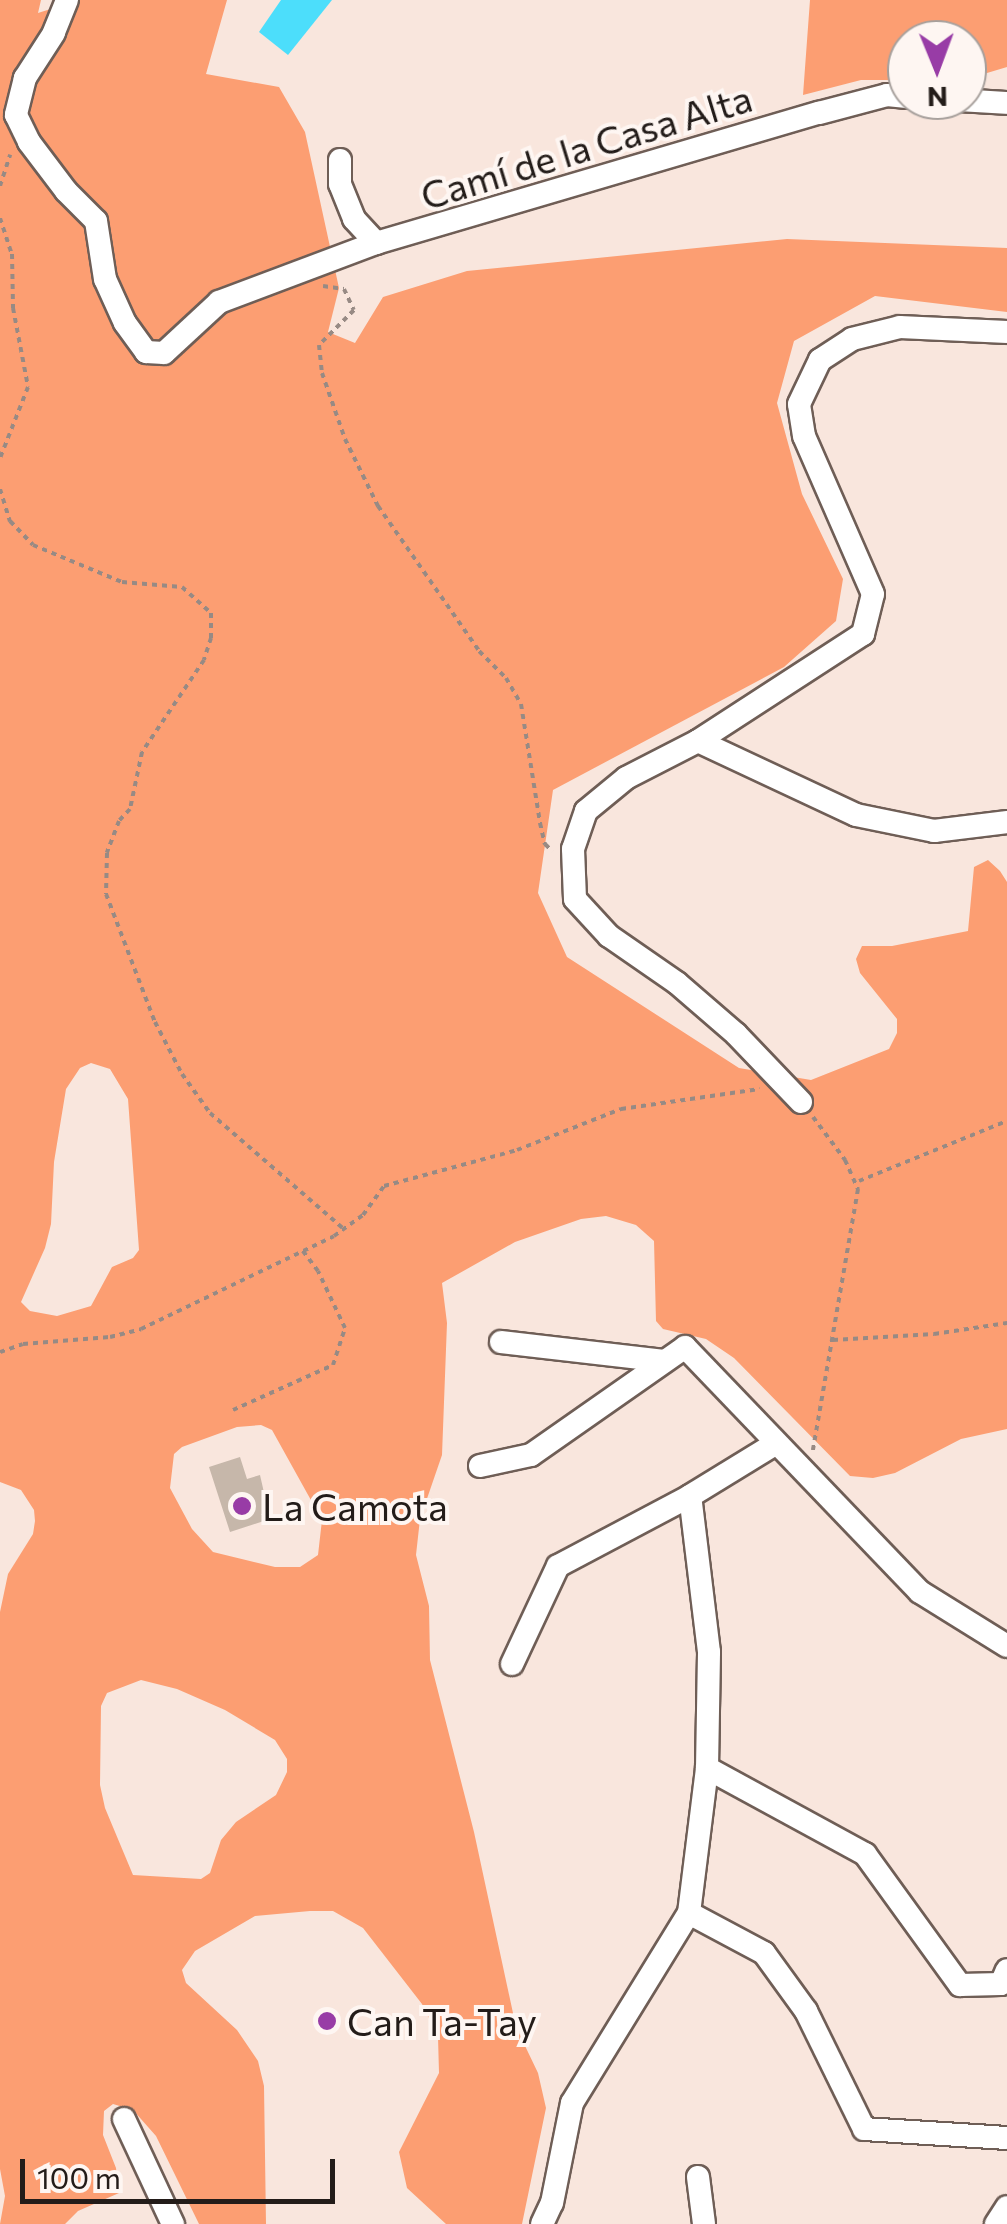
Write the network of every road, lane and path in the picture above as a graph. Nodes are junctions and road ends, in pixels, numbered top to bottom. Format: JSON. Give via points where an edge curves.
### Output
{"nodes":[{"id":1,"x":67,"y":0,"type":"edge"},
{"id":2,"x":887,"y":95,"type":"edge"},
{"id":3,"x":340,"y":160,"type":"dead end"},
{"id":4,"x":0,"y":218,"type":"edge"},
{"id":5,"x":376,"y":243,"type":"junction"},
{"id":6,"x":319,"y":286,"type":"dead end"},
{"id":7,"x":1007,"y":332,"type":"edge"},
{"id":8,"x":0,"y":458,"type":"edge"},
{"id":9,"x":0,"y":489,"type":"edge"},
{"id":10,"x":698,"y":741,"type":"junction"},
{"id":11,"x":1007,"y":822,"type":"edge"},
{"id":12,"x":574,"y":884,"type":"junction"},
{"id":13,"x":793,"y":1094,"type":"junction"},
{"id":14,"x":1007,"y":1121,"type":"edge"},
{"id":15,"x":858,"y":1182,"type":"junction"},
{"id":16,"x":344,"y":1229,"type":"junction"},
{"id":17,"x":302,"y":1250,"type":"junction"},
{"id":18,"x":1007,"y":1323,"type":"edge"},
{"id":19,"x":833,"y":1340,"type":"junction"},
{"id":20,"x":501,"y":1342,"type":"dead end"},
{"id":21,"x":0,"y":1352,"type":"edge"},
{"id":22,"x":664,"y":1361,"type":"junction"},
{"id":23,"x":232,"y":1410,"type":"dead end"},
{"id":24,"x":775,"y":1444,"type":"junction"},
{"id":25,"x":480,"y":1466,"type":"dead end"},
{"id":26,"x":808,"y":1479,"type":"junction"},
{"id":27,"x":690,"y":1496,"type":"junction"},
{"id":28,"x":1007,"y":1646,"type":"edge"},
{"id":29,"x":512,"y":1664,"type":"dead end"},
{"id":30,"x":707,"y":1768,"type":"junction"},
{"id":31,"x":689,"y":1913,"type":"junction"},
{"id":32,"x":1007,"y":1970,"type":"edge"},
{"id":33,"x":124,"y":2119,"type":"dead end"},
{"id":34,"x":1007,"y":2138,"type":"edge"},
{"id":35,"x":698,"y":2177,"type":"dead end"},
{"id":36,"x":1007,"y":2207,"type":"edge"},
{"id":37,"x":173,"y":2224,"type":"edge"},
{"id":38,"x":542,"y":2224,"type":"edge"},
{"id":39,"x":704,"y":2224,"type":"edge"},
{"id":40,"x":996,"y":2224,"type":"edge"}],
"edges":[{"from":1,"to":5,"type":"street","name":"Camí de la Casa Alta","via":[[25,78],[16,114],[66,191],[96,221],[105,279],[146,352],[164,353],[219,302]]},
{"from":2,"to":5,"type":"street","name":"Camí de la Casa Alta"},
{"from":3,"to":5,"type":"street","via":[[340,184],[354,219]]},
{"from":4,"to":8,"type":"path","via":[[12,254],[28,386]]},
{"from":6,"to":12,"type":"path","via":[[344,288],[354,310],[318,345],[345,439],[378,506],[521,704],[545,844]]},
{"from":7,"to":10,"type":"street","via":[[900,327],[852,339],[820,360],[799,404],[804,436],[873,594],[862,634]]},
{"from":9,"to":16,"type":"path","via":[[10,521],[32,545],[122,582],[182,587],[211,614],[204,660],[142,752],[130,809],[107,853],[106,894],[155,1022],[210,1114]]},
{"from":10,"to":11,"type":"street","via":[[856,815],[934,830]]},
{"from":10,"to":12,"type":"street","via":[[626,778],[586,812],[572,850]]},
{"from":12,"to":13,"type":"street","via":[[575,898],[609,936],[678,984]]},
{"from":13,"to":15,"type":"path"},
{"from":13,"to":16,"type":"path","via":[[622,1109],[517,1150],[384,1186],[363,1216]]},
{"from":14,"to":15,"type":"path"},
{"from":15,"to":19,"type":"path"},
{"from":16,"to":17,"type":"path"},
{"from":17,"to":21,"type":"path","via":[[142,1329]]},
{"from":17,"to":23,"type":"path","via":[[346,1328],[333,1365]]},
{"from":18,"to":19,"type":"path"},
{"from":19,"to":26,"type":"path"},
{"from":20,"to":22,"type":"street"},
{"from":22,"to":24,"type":"street","via":[[685,1347]]},
{"from":22,"to":25,"type":"street","via":[[532,1455]]},
{"from":24,"to":26,"type":"street"},
{"from":24,"to":27,"type":"street"},
{"from":26,"to":28,"type":"street","via":[[920,1592]]},
{"from":27,"to":29,"type":"street","via":[[558,1566]]},
{"from":27,"to":30,"type":"street","via":[[709,1652]]},
{"from":30,"to":31,"type":"street"},
{"from":30,"to":32,"type":"street","via":[[865,1854],[960,1984],[1001,1984]]},
{"from":31,"to":34,"type":"street","via":[[764,1953],[806,2011],[864,2129]]},
{"from":31,"to":38,"type":"street","via":[[572,2103]]},
{"from":33,"to":37,"type":"street"},
{"from":35,"to":39,"type":"street"},
{"from":36,"to":40,"type":"street"}]}
